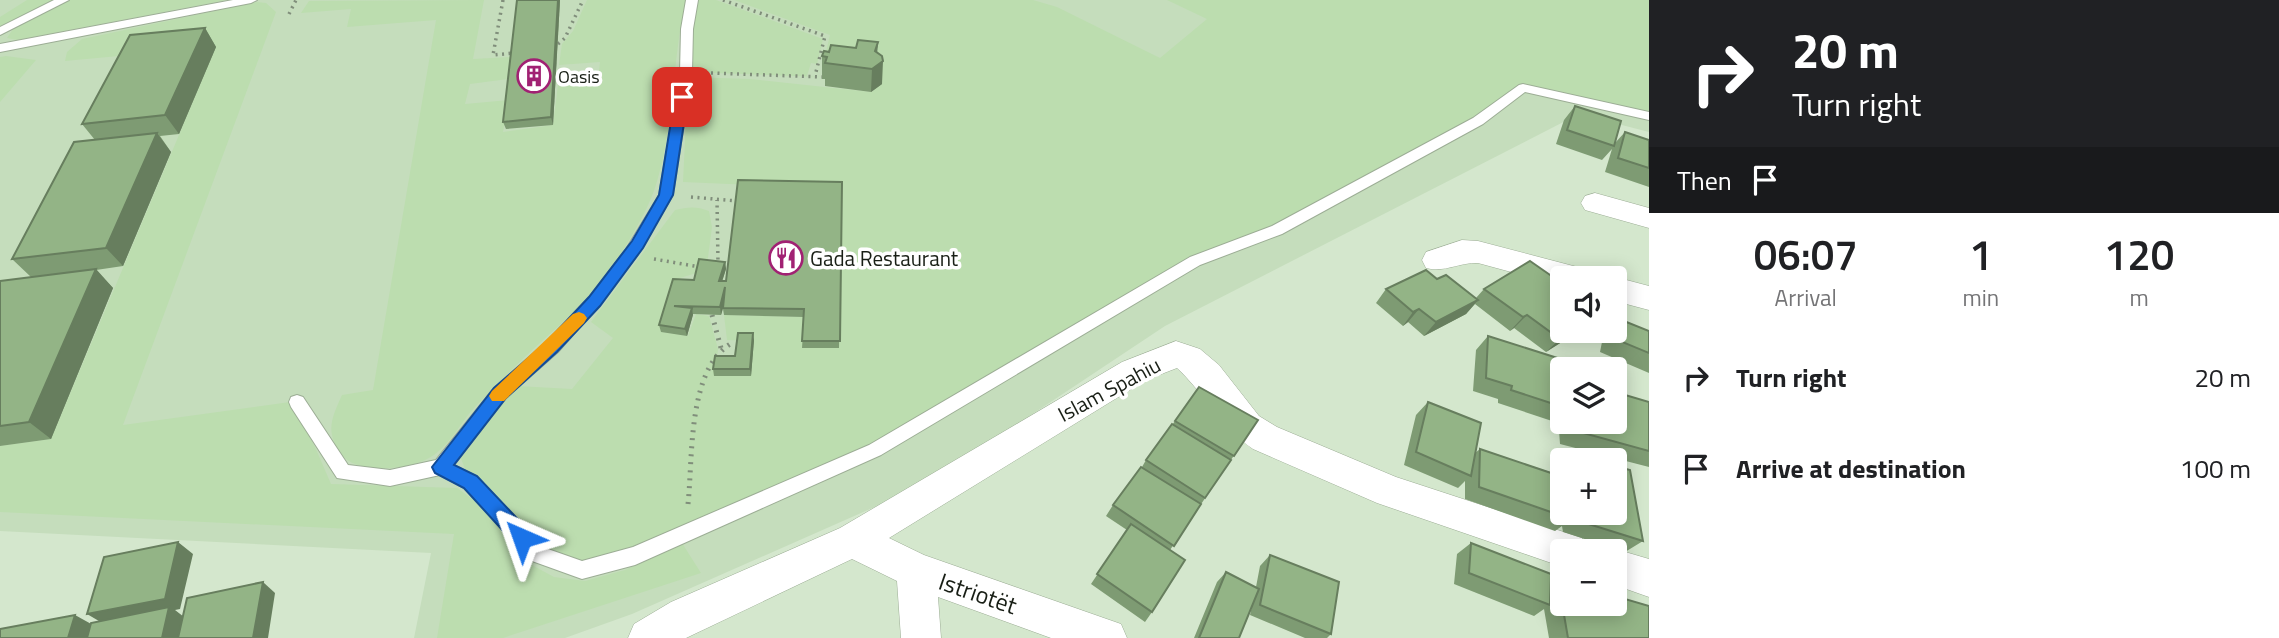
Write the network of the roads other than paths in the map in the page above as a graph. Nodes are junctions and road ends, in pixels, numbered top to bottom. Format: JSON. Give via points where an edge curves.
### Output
{"nodes":[{"id":1,"x":62,"y":0,"type":"edge"},
{"id":2,"x":251,"y":0,"type":"edge"},
{"id":3,"x":692,"y":0,"type":"edge"},
{"id":4,"x":0,"y":31,"type":"edge"},
{"id":5,"x":0,"y":48,"type":"edge"},
{"id":6,"x":1649,"y":116,"type":"edge"},
{"id":7,"x":1595,"y":203,"type":"dead end"},
{"id":8,"x":1649,"y":218,"type":"edge"},
{"id":9,"x":1437,"y":260,"type":"dead end"},
{"id":10,"x":1550,"y":271,"type":"edge"},
{"id":11,"x":1627,"y":292,"type":"edge"},
{"id":12,"x":1649,"y":298,"type":"edge"},
{"id":13,"x":297,"y":401,"type":"dead end"},
{"id":14,"x":441,"y":467,"type":"junction"},
{"id":15,"x":853,"y":540,"type":"junction"},
{"id":16,"x":1550,"y":545,"type":"edge"},
{"id":17,"x":916,"y":571,"type":"junction"},
{"id":18,"x":1627,"y":571,"type":"edge"},
{"id":19,"x":1649,"y":578,"type":"edge"},
{"id":20,"x":648,"y":638,"type":"edge"},
{"id":21,"x":921,"y":638,"type":"edge"},
{"id":22,"x":1107,"y":638,"type":"edge"}],
"edges":[{"from":1,"to":4,"type":"lane"},
{"from":2,"to":5,"type":"lane"},
{"from":3,"to":14,"type":"lane","via":[[666,195],[631,253],[594,301],[500,393]]},
{"from":6,"to":14,"type":"lane","via":[[1523,88],[1478,121],[1288,224],[1195,261],[875,450],[635,556],[582,570],[539,555],[470,482]]},
{"from":7,"to":8,"type":"street"},
{"from":9,"to":10,"type":"street","via":[[1462,251],[1478,252]]},
{"from":11,"to":12,"type":"street"},
{"from":13,"to":14,"type":"lane","via":[[343,472],[390,478]]},
{"from":15,"to":16,"type":"street","name":"Islam Spahiu","via":[[1134,371],[1176,354],[1207,375],[1247,426],[1265,438],[1390,491]]},
{"from":15,"to":17,"type":"street","name":"Istriotët"},
{"from":15,"to":20,"type":"street","name":"Islam Spahiu","via":[[685,615]]},
{"from":17,"to":21,"type":"street"},
{"from":17,"to":22,"type":"street","name":"Istriotët"},
{"from":18,"to":19,"type":"street"}]}
